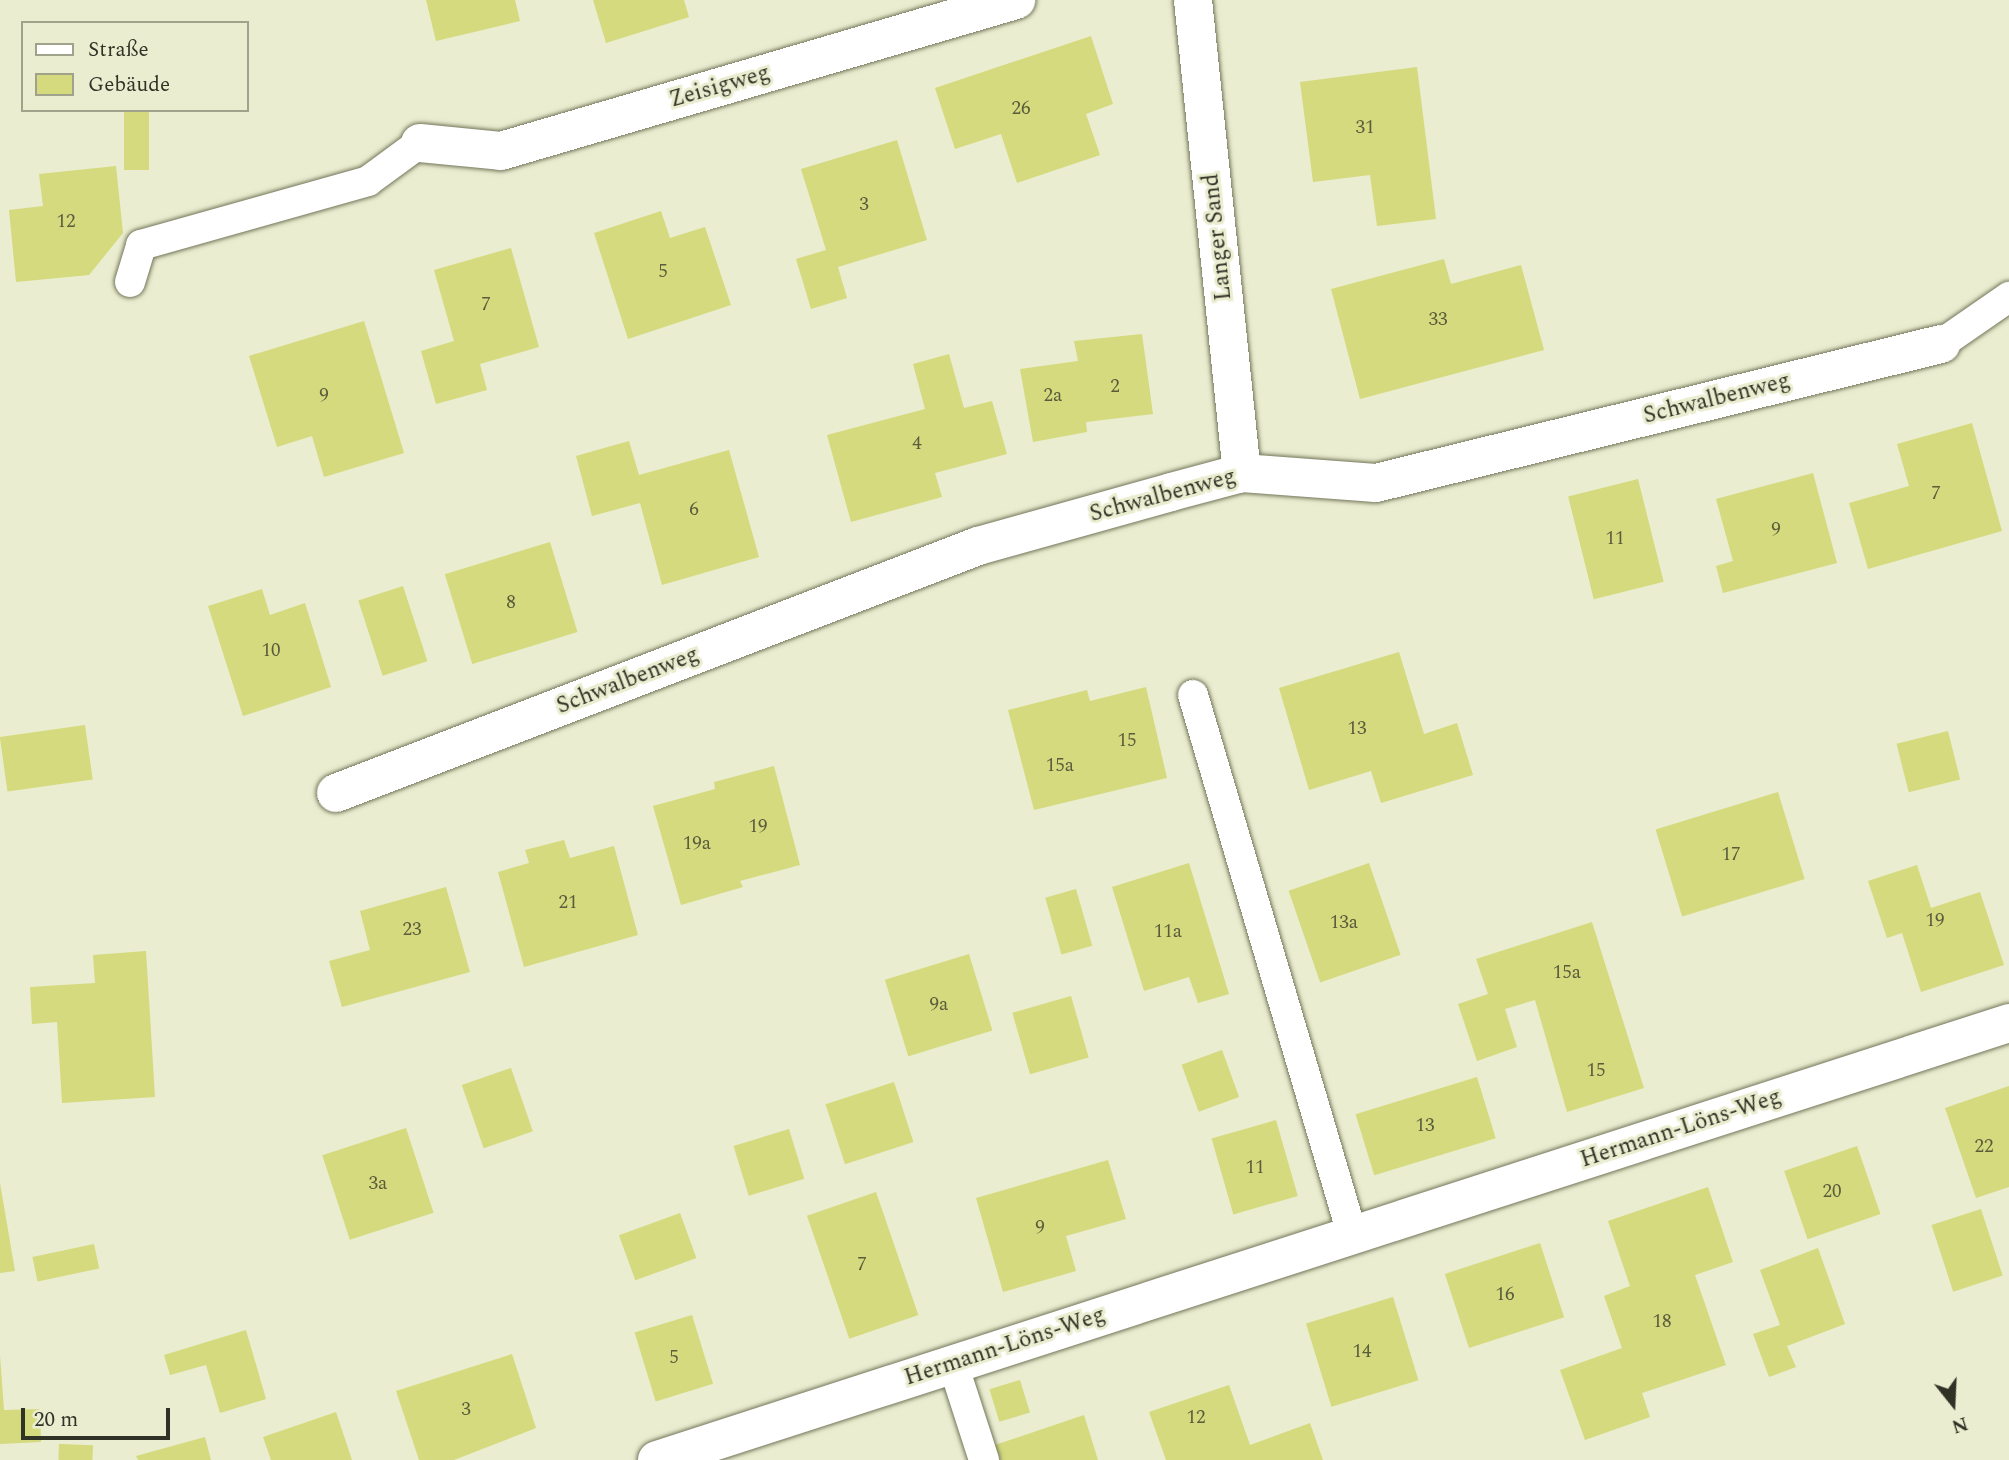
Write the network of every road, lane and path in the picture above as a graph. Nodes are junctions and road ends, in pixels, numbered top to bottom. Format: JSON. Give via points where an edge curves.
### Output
{"nodes":[{"id":1,"x":1016,"y":0,"type":"edge"},
{"id":2,"x":1193,"y":0,"type":"edge"},
{"id":3,"x":421,"y":143,"type":"joint"},
{"id":4,"x":130,"y":282,"type":"dead end"},
{"id":5,"x":2009,"y":297,"type":"edge"},
{"id":6,"x":1941,"y":344,"type":"joint"},
{"id":7,"x":1242,"y":473,"type":"junction"},
{"id":8,"x":1193,"y":695,"type":"dead end"},
{"id":9,"x":336,"y":793,"type":"dead end"},
{"id":10,"x":2009,"y":1023,"type":"edge"},
{"id":11,"x":1352,"y":1234,"type":"junction"},
{"id":12,"x":953,"y":1364,"type":"junction"},
{"id":13,"x":657,"y":1460,"type":"edge"},
{"id":14,"x":984,"y":1460,"type":"edge"}],
"edges":[{"from":1,"to":3,"type":"street","name":"Zeisigweg","via":[[501,151]]},
{"from":2,"to":7,"type":"street","name":"Langer Sand"},
{"from":3,"to":4,"type":"lane","via":[[368,181],[141,245]]},
{"from":5,"to":6,"type":"lane","name":"Schwalbenweg"},
{"from":6,"to":7,"type":"street","name":"Schwalbenweg","via":[[1376,483]]},
{"from":7,"to":9,"type":"street","name":"Schwalbenweg","via":[[978,546]]},
{"from":8,"to":11,"type":"lane"},
{"from":10,"to":11,"type":"street","name":"Hermann-Löns-Weg"},
{"from":11,"to":12,"type":"street","name":"Hermann-Löns-Weg"},
{"from":12,"to":13,"type":"street","name":"Hermann-Löns-Weg"},
{"from":12,"to":14,"type":"lane"}]}
